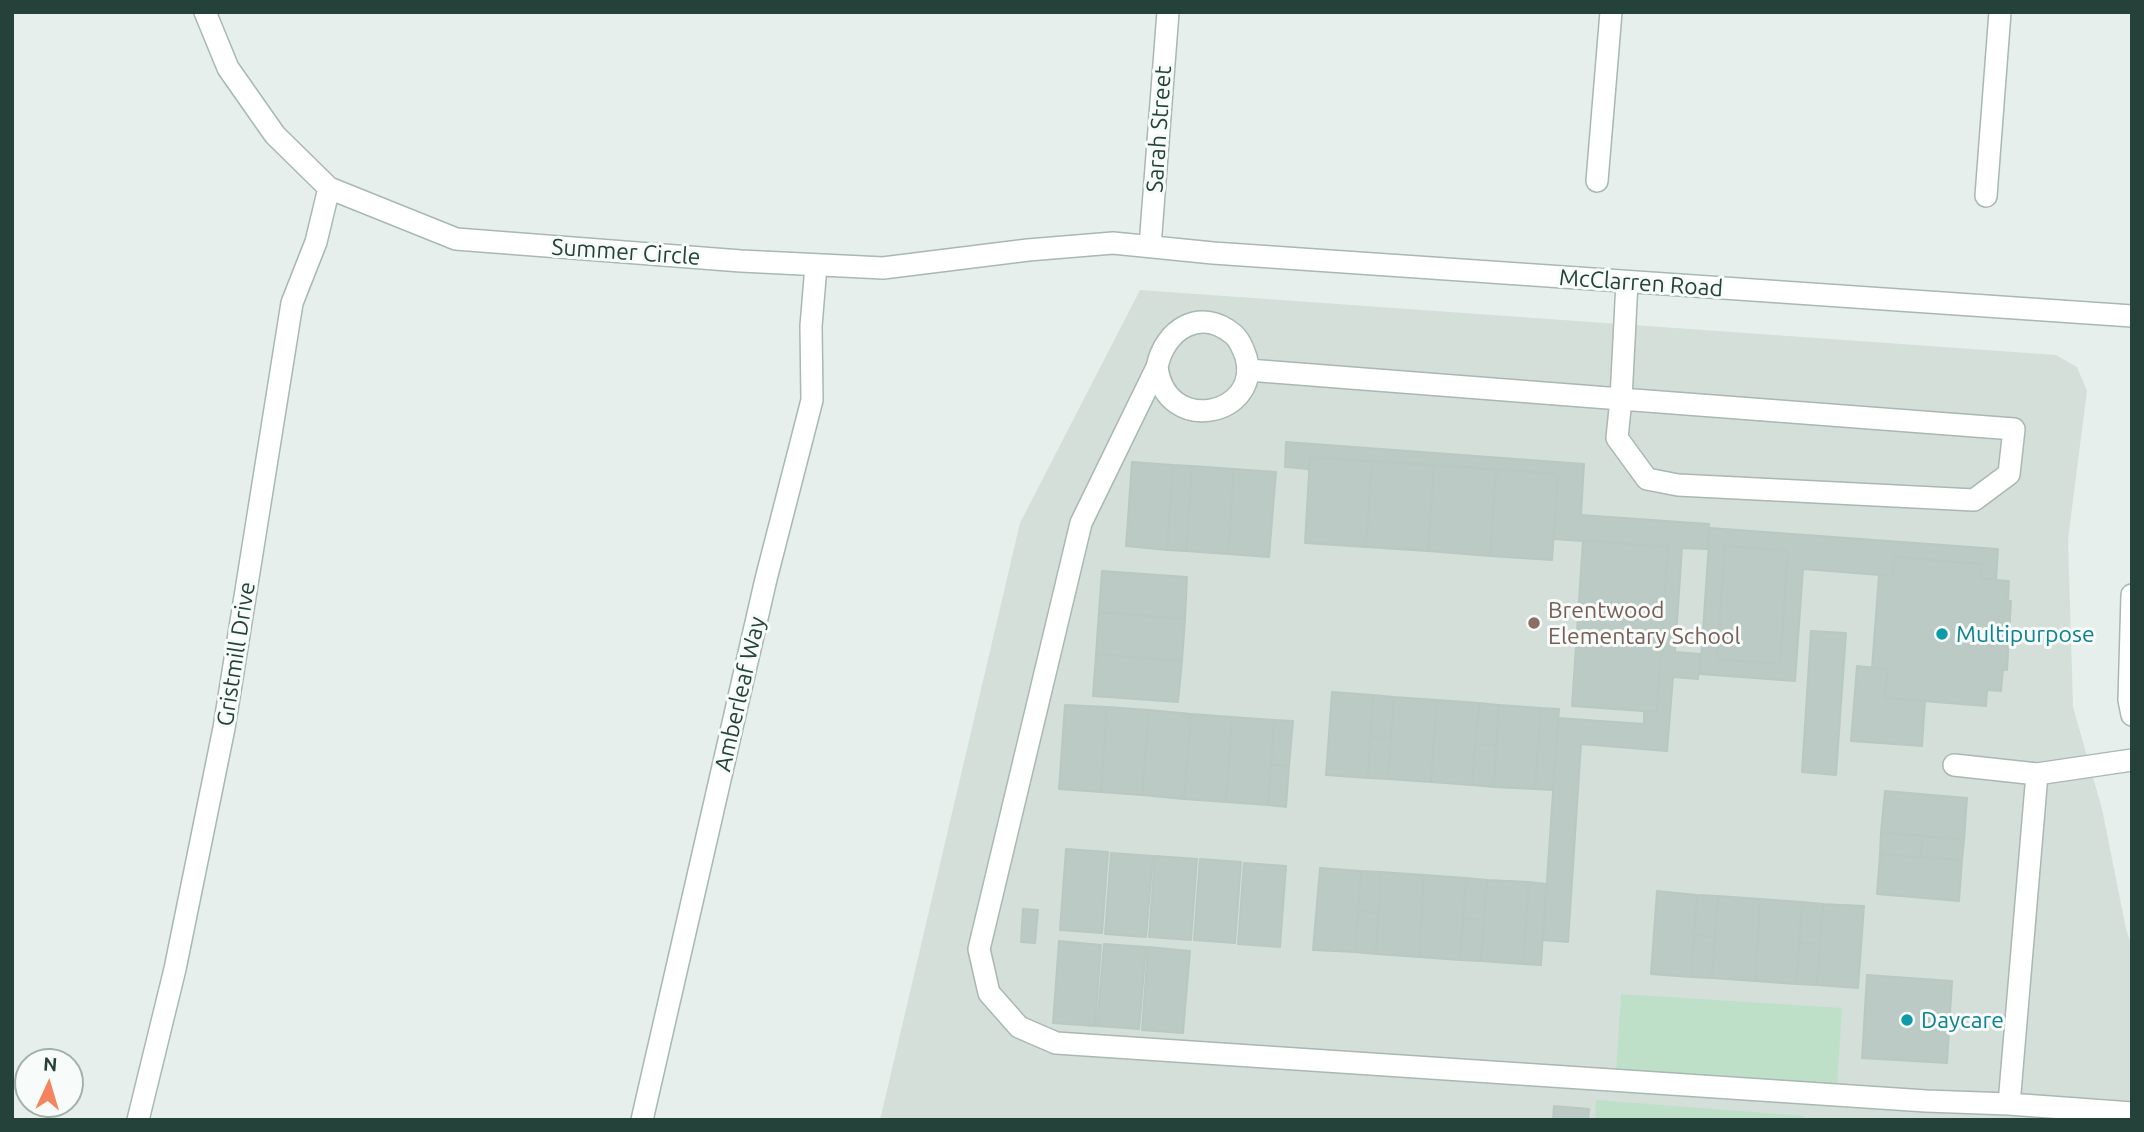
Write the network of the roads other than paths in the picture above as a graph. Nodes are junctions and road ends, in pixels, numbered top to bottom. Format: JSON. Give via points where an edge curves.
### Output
{"nodes":[{"id":1,"x":205,"y":12,"type":"edge"},
{"id":2,"x":1168,"y":12,"type":"edge"},
{"id":3,"x":1611,"y":12,"type":"edge"},
{"id":4,"x":2000,"y":12,"type":"edge"},
{"id":5,"x":1597,"y":181,"type":"dead end"},
{"id":6,"x":329,"y":188,"type":"junction"},
{"id":7,"x":1986,"y":196,"type":"dead end"},
{"id":8,"x":1150,"y":246,"type":"junction"},
{"id":9,"x":816,"y":266,"type":"junction"},
{"id":10,"x":1627,"y":282,"type":"junction"},
{"id":11,"x":2132,"y":316,"type":"edge"},
{"id":12,"x":1157,"y":367,"type":"junction"},
{"id":13,"x":1248,"y":370,"type":"junction"},
{"id":14,"x":1620,"y":399,"type":"junction"},
{"id":15,"x":2132,"y":595,"type":"edge"},
{"id":16,"x":2132,"y":715,"type":"edge"},
{"id":17,"x":2132,"y":760,"type":"edge"},
{"id":18,"x":1954,"y":765,"type":"dead end"},
{"id":19,"x":2037,"y":774,"type":"junction"},
{"id":20,"x":2009,"y":1104,"type":"junction"},
{"id":21,"x":2132,"y":1113,"type":"edge"},
{"id":22,"x":138,"y":1120,"type":"edge"},
{"id":23,"x":642,"y":1120,"type":"edge"}],
"edges":[{"from":1,"to":6,"type":"street","name":"Summer Circle","via":[[228,68],[243,90],[275,135]]},
{"from":2,"to":8,"type":"street","name":"Sarah Street"},
{"from":3,"to":5,"type":"street"},
{"from":4,"to":7,"type":"street"},
{"from":6,"to":9,"type":"street","name":"Summer Circle","via":[[456,239]]},
{"from":6,"to":22,"type":"street","name":"Gristmill Drive","via":[[316,242],[292,303],[224,729],[175,969]]},
{"from":8,"to":9,"type":"street","name":"Summer Circle","via":[[1064,247],[883,268]]},
{"from":8,"to":10,"type":"street","name":"McClarren Road"},
{"from":9,"to":23,"type":"street","name":"Amberleaf Way","via":[[812,400],[766,579]]},
{"from":10,"to":11,"type":"street","name":"McClarren Road"},
{"from":10,"to":14,"type":"street"},
{"from":12,"to":13,"type":"street","via":[[1165,392],[1179,405],[1208,412],[1229,404],[1240,393]]},
{"from":12,"to":13,"type":"street","via":[[1168,339],[1194,323],[1206,323],[1234,335],[1243,347]]},
{"from":12,"to":20,"type":"street","via":[[1081,523],[979,949],[989,993],[1019,1027],[1056,1042]]},
{"from":13,"to":14,"type":"street"},
{"from":14,"to":14,"type":"street","via":[[1617,438],[1647,479],[1678,485],[1974,500],[2009,474],[2014,429]]},
{"from":15,"to":16,"type":"street"},
{"from":17,"to":19,"type":"street"},
{"from":18,"to":19,"type":"street"},
{"from":19,"to":20,"type":"street"},
{"from":20,"to":21,"type":"street"}]}
